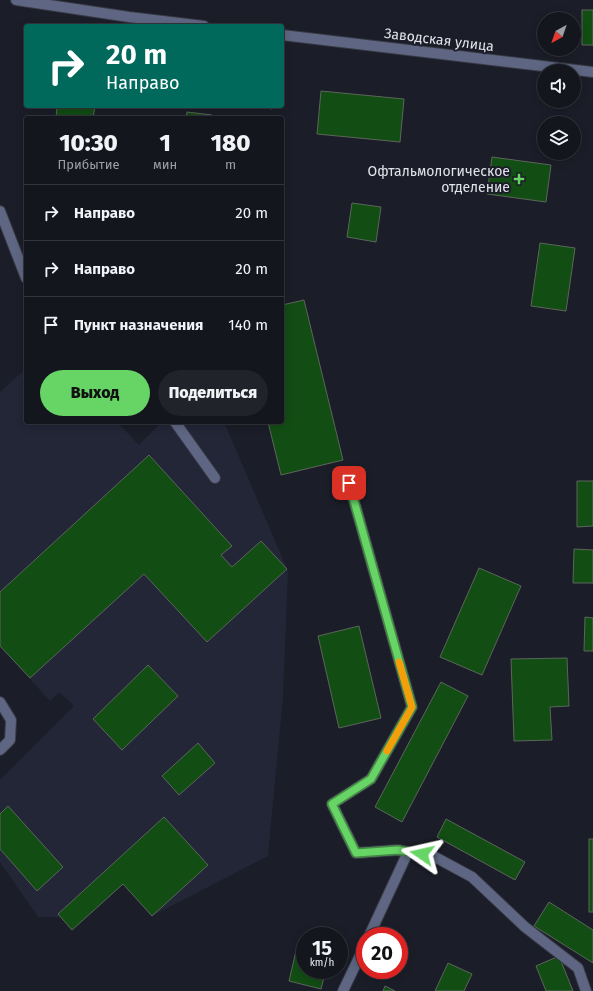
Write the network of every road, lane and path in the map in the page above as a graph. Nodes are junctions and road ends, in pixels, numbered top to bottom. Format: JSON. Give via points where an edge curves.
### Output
{"nodes":[{"id":1,"x":16,"y":0,"type":"edge"},
{"id":2,"x":187,"y":24,"type":"edge"},
{"id":3,"x":284,"y":35,"type":"edge"},
{"id":4,"x":593,"y":72,"type":"edge"},
{"id":5,"x":0,"y":211,"type":"edge"},
{"id":6,"x":24,"y":273,"type":"edge"},
{"id":7,"x":176,"y":424,"type":"edge"},
{"id":8,"x":215,"y":478,"type":"dead end"},
{"id":9,"x":349,"y":483,"type":"dead end"},
{"id":10,"x":0,"y":702,"type":"edge"},
{"id":11,"x":0,"y":750,"type":"edge"},
{"id":12,"x":408,"y":852,"type":"junction"},
{"id":13,"x":373,"y":927,"type":"edge"},
{"id":14,"x":356,"y":964,"type":"edge"},
{"id":15,"x":343,"y":991,"type":"edge"},
{"id":16,"x":586,"y":991,"type":"edge"}],
"edges":[{"from":1,"to":2,"type":"street"},
{"from":3,"to":4,"type":"street","name":"Заводская улица"},
{"from":5,"to":6,"type":"street"},
{"from":7,"to":8,"type":"street"},
{"from":9,"to":12,"type":"street","via":[[412,707],[371,779],[332,804],[356,853],[398,850]]},
{"from":10,"to":11,"type":"street","via":[[11,720],[10,740]]},
{"from":12,"to":13,"type":"street"},
{"from":12,"to":16,"type":"street","via":[[435,857],[472,877],[525,927],[578,968]]},
{"from":14,"to":15,"type":"street"}]}
